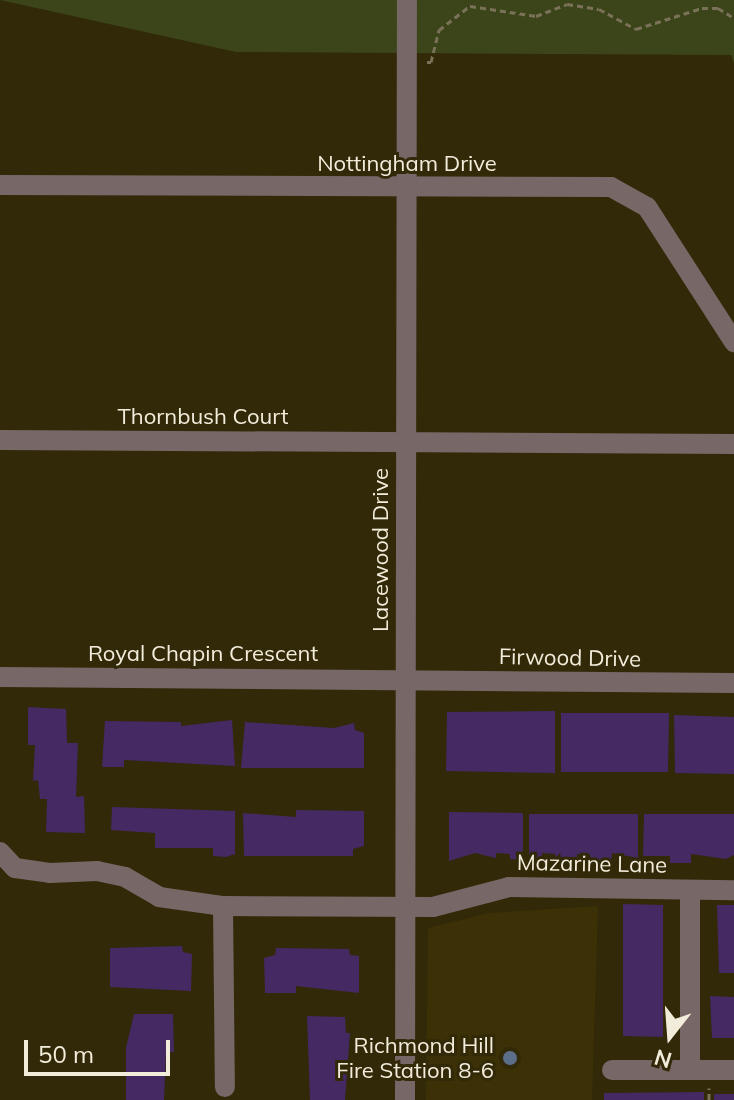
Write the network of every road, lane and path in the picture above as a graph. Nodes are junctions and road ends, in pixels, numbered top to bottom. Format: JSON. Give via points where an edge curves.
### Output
{"nodes":[{"id":1,"x":407,"y":0,"type":"edge"},
{"id":2,"x":734,"y":18,"type":"edge"},
{"id":3,"x":407,"y":61,"type":"junction"},
{"id":4,"x":0,"y":185,"type":"edge"},
{"id":5,"x":407,"y":187,"type":"junction"},
{"id":6,"x":734,"y":342,"type":"edge"},
{"id":7,"x":0,"y":440,"type":"edge"},
{"id":8,"x":406,"y":443,"type":"junction"},
{"id":9,"x":734,"y":444,"type":"edge"},
{"id":10,"x":0,"y":677,"type":"edge"},
{"id":11,"x":405,"y":680,"type":"junction"},
{"id":12,"x":734,"y":683,"type":"edge"},
{"id":13,"x":0,"y":852,"type":"edge"},
{"id":14,"x":690,"y":890,"type":"junction"},
{"id":15,"x":734,"y":890,"type":"edge"},
{"id":16,"x":223,"y":906,"type":"junction"},
{"id":17,"x":405,"y":906,"type":"junction"},
{"id":18,"x":690,"y":1069,"type":"junction"},
{"id":19,"x":612,"y":1070,"type":"dead end"},
{"id":20,"x":734,"y":1070,"type":"edge"},
{"id":21,"x":225,"y":1087,"type":"dead end"},
{"id":22,"x":405,"y":1100,"type":"edge"}],
"edges":[{"from":1,"to":3,"type":"street","name":"Lacewood Drive"},
{"from":2,"to":3,"type":"path","via":[[718,8],[702,8],[636,29],[599,9],[577,6],[536,16],[470,6],[439,30],[431,62]]},
{"from":3,"to":5,"type":"street","name":"Lacewood Drive"},
{"from":4,"to":5,"type":"street","name":"Nottingham Drive"},
{"from":5,"to":6,"type":"street","name":"Nottingham Drive","via":[[611,187],[631,194],[647,207]]},
{"from":5,"to":8,"type":"street","name":"Lacewood Drive"},
{"from":7,"to":8,"type":"street","name":"Thornbush Court"},
{"from":8,"to":9,"type":"street"},
{"from":8,"to":11,"type":"street","name":"Lacewood Drive"},
{"from":10,"to":11,"type":"street","name":"Royal Chapin Crescent"},
{"from":11,"to":12,"type":"street","name":"Firwood Drive"},
{"from":11,"to":17,"type":"street","name":"Lacewood Drive"},
{"from":13,"to":16,"type":"street","via":[[15,868],[97,871],[125,877],[159,897]]},
{"from":14,"to":15,"type":"street","name":"Mazarine Lane"},
{"from":14,"to":17,"type":"street","name":"Mazarine Lane","via":[[509,887],[454,904]]},
{"from":14,"to":18,"type":"street"},
{"from":16,"to":17,"type":"street"},
{"from":16,"to":21,"type":"street"},
{"from":17,"to":22,"type":"street","name":"Lacewood Drive"},
{"from":18,"to":19,"type":"street"},
{"from":18,"to":20,"type":"street"}]}
